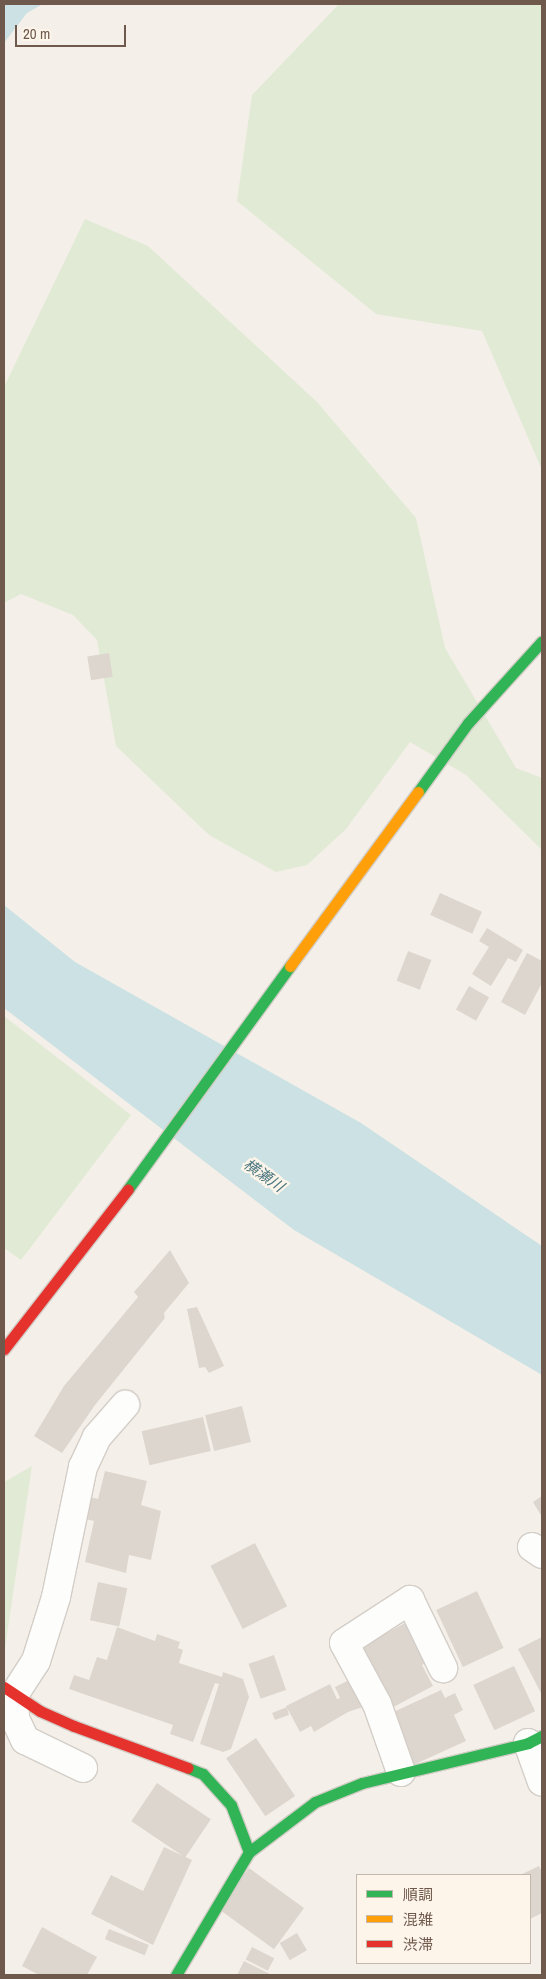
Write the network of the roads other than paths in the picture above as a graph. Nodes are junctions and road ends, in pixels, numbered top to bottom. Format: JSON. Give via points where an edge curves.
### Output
{"nodes":[{"id":1,"x":542,"y":641,"type":"edge"},
{"id":2,"x":4,"y":1350,"type":"edge"},
{"id":3,"x":125,"y":1405,"type":"dead end"},
{"id":4,"x":443,"y":1668,"type":"dead end"},
{"id":5,"x":9,"y":1691,"type":"edge"},
{"id":6,"x":535,"y":1739,"type":"edge"},
{"id":7,"x":83,"y":1768,"type":"dead end"},
{"id":8,"x":401,"y":1772,"type":"junction"},
{"id":9,"x":542,"y":1782,"type":"edge"},
{"id":10,"x":249,"y":1852,"type":"junction"},
{"id":11,"x":176,"y":1975,"type":"edge"}],
"edges":[{"from":1,"to":2,"type":"street","via":[[468,723],[129,1187]]},
{"from":3,"to":5,"type":"street","via":[[97,1438],[83,1467],[56,1597],[36,1661]]},
{"from":4,"to":8,"type":"street","via":[[410,1600],[344,1643],[377,1704]]},
{"from":5,"to":7,"type":"street","via":[[15,1720],[25,1740]]},
{"from":5,"to":10,"type":"street","via":[[74,1726],[158,1754],[203,1774],[231,1805]]},
{"from":6,"to":8,"type":"street"},
{"from":6,"to":9,"type":"street"},
{"from":8,"to":10,"type":"street","via":[[315,1802]]},
{"from":10,"to":11,"type":"street"}]}
